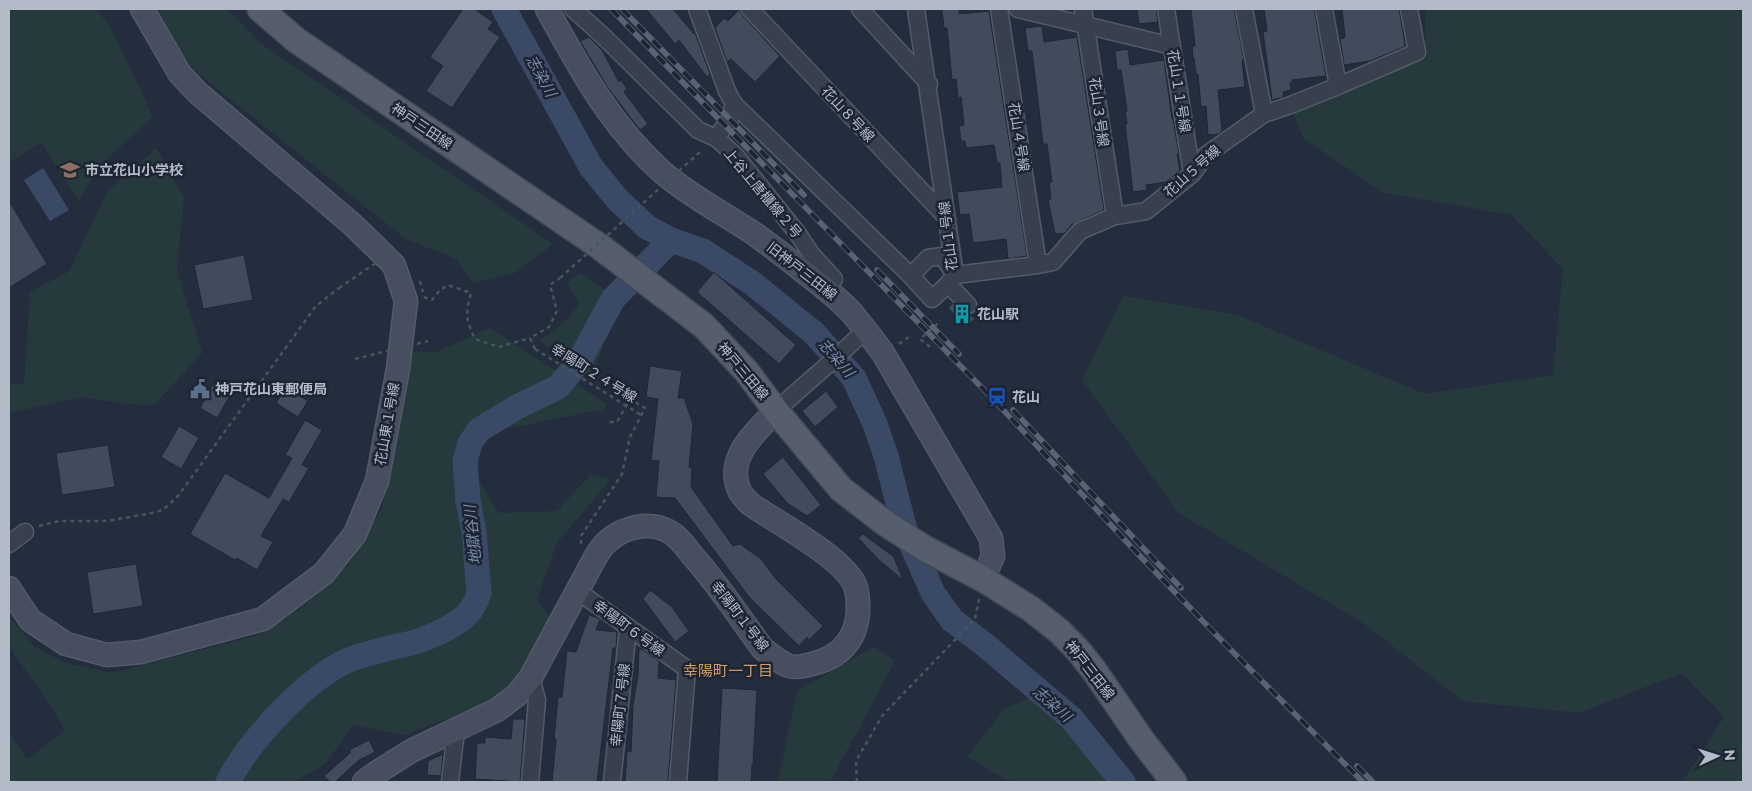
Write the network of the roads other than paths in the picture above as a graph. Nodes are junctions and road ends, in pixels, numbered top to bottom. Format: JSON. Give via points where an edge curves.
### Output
{"nodes":[{"id":1,"x":142,"y":9,"type":"edge"},
{"id":2,"x":260,"y":9,"type":"edge"},
{"id":3,"x":547,"y":9,"type":"edge"},
{"id":4,"x":573,"y":9,"type":"edge"},
{"id":5,"x":697,"y":9,"type":"edge"},
{"id":6,"x":860,"y":9,"type":"edge"},
{"id":7,"x":916,"y":9,"type":"edge"},
{"id":8,"x":999,"y":9,"type":"edge"},
{"id":9,"x":1018,"y":9,"type":"edge"},
{"id":10,"x":1083,"y":9,"type":"edge"},
{"id":11,"x":1166,"y":9,"type":"edge"},
{"id":12,"x":1244,"y":9,"type":"edge"},
{"id":13,"x":1324,"y":9,"type":"edge"},
{"id":14,"x":1409,"y":9,"type":"edge"},
{"id":15,"x":754,"y":11,"type":"edge"},
{"id":16,"x":1086,"y":26,"type":"junction"},
{"id":17,"x":1172,"y":46,"type":"junction"},
{"id":18,"x":928,"y":84,"type":"junction"},
{"id":19,"x":1338,"y":86,"type":"junction"},
{"id":20,"x":734,"y":104,"type":"junction"},
{"id":21,"x":1264,"y":114,"type":"junction"},
{"id":22,"x":716,"y":138,"type":"junction"},
{"id":23,"x":1192,"y":174,"type":"junction"},
{"id":24,"x":1115,"y":216,"type":"junction"},
{"id":25,"x":947,"y":218,"type":"junction"},
{"id":26,"x":1038,"y":266,"type":"junction"},
{"id":27,"x":911,"y":276,"type":"junction"},
{"id":28,"x":952,"y":279,"type":"junction"},
{"id":29,"x":827,"y":290,"type":"junction"},
{"id":30,"x":968,"y":305,"type":"dead end"},
{"id":31,"x":859,"y":336,"type":"junction"},
{"id":32,"x":776,"y":411,"type":"junction"},
{"id":33,"x":25,"y":532,"type":"road end"},
{"id":34,"x":9,"y":544,"type":"edge"},
{"id":35,"x":972,"y":574,"type":"junction"},
{"id":36,"x":9,"y":588,"type":"edge"},
{"id":37,"x":576,"y":590,"type":"junction"},
{"id":38,"x":628,"y":628,"type":"junction"},
{"id":39,"x":531,"y":677,"type":"junction"},
{"id":40,"x":456,"y":730,"type":"junction"},
{"id":41,"x":370,"y":780,"type":"edge"},
{"id":42,"x":450,"y":782,"type":"edge"},
{"id":43,"x":530,"y":782,"type":"edge"},
{"id":44,"x":612,"y":782,"type":"edge"},
{"id":45,"x":678,"y":782,"type":"edge"},
{"id":46,"x":1174,"y":782,"type":"edge"}],
"edges":[{"from":1,"to":36,"type":"street","name":"花山東１号線","via":[[180,74],[198,93],[353,225],[394,265],[406,301],[398,369],[377,481],[354,534],[324,573],[262,619],[141,652],[107,655],[66,644],[30,620]]},
{"from":2,"to":32,"type":"main road","name":"神戸三田線","via":[[296,40],[613,257],[704,326],[747,372]]},
{"from":3,"to":29,"type":"street","name":"旧神戸三田線","via":[[600,102],[640,151],[679,186],[756,235]]},
{"from":4,"to":22,"type":"street","via":[[698,130]]},
{"from":5,"to":20,"type":"street"},
{"from":6,"to":18,"type":"street"},
{"from":7,"to":18,"type":"street","name":"花山１号線"},
{"from":8,"to":26,"type":"street","name":"花山４号線"},
{"from":9,"to":16,"type":"street"},
{"from":10,"to":16,"type":"street","name":"花山３号線"},
{"from":11,"to":17,"type":"street","name":"花山１１号線"},
{"from":12,"to":21,"type":"street"},
{"from":13,"to":19,"type":"street"},
{"from":14,"to":19,"type":"street","name":"花山５号線","via":[[1417,52]]},
{"from":15,"to":25,"type":"street","name":"花山８号線"},
{"from":16,"to":17,"type":"street"},
{"from":16,"to":24,"type":"street","name":"花山３号線"},
{"from":17,"to":23,"type":"street","name":"花山１１号線"},
{"from":18,"to":25,"type":"street","name":"花山１号線"},
{"from":19,"to":21,"type":"street","name":"花山５号線"},
{"from":20,"to":22,"type":"street","name":"上谷上唐櫃線２号","via":[[730,120]]},
{"from":20,"to":27,"type":"street","name":"花山１号線"},
{"from":21,"to":23,"type":"street","name":"花山５号線","via":[[1206,155]]},
{"from":22,"to":29,"type":"street","name":"上谷上唐櫃線２号","via":[[736,156],[834,279]]},
{"from":23,"to":24,"type":"street","name":"花山５号線","via":[[1146,211]]},
{"from":24,"to":26,"type":"street","name":"花山５号線","via":[[1080,231],[1053,262]]},
{"from":25,"to":28,"type":"street","name":"花山１号線"},
{"from":26,"to":28,"type":"street","name":"花山５号線"},
{"from":27,"to":28,"type":"street","name":"花山１号線","via":[[932,299]]},
{"from":27,"to":28,"type":"street","via":[[928,258],[942,256]]},
{"from":28,"to":30,"type":"street"},
{"from":29,"to":31,"type":"street","name":"旧神戸三田線","via":[[852,313]]},
{"from":31,"to":32,"type":"street","name":"幸陽町１号線"},
{"from":31,"to":35,"type":"street","name":"旧神戸三田線","via":[[883,354],[991,538],[993,556]]},
{"from":32,"to":35,"type":"main road","name":"神戸三田線","via":[[841,489],[885,523]]},
{"from":32,"to":37,"type":"street","name":"幸陽町１号線","via":[[741,452],[736,479],[740,493],[750,504],[835,560],[855,586],[859,614],[857,627],[840,651],[829,659],[804,666],[790,666],[777,659],[763,649],[683,544],[669,531],[656,526],[629,529],[607,542]]},
{"from":33,"to":34,"type":"street"},
{"from":35,"to":46,"type":"main road","name":"神戸三田線","via":[[1045,620],[1077,649]]},
{"from":37,"to":38,"type":"street","name":"幸陽町６号線"},
{"from":37,"to":39,"type":"street","name":"幸陽町１号線"},
{"from":38,"to":44,"type":"street","name":"幸陽町７号線"},
{"from":38,"to":45,"type":"street","name":"幸陽町６号線","via":[[687,670]]},
{"from":39,"to":40,"type":"street","name":"幸陽町１号線","via":[[517,695],[497,710]]},
{"from":39,"to":43,"type":"street","via":[[537,700]]},
{"from":40,"to":41,"type":"street","name":"幸陽町１号線","via":[[410,751]]},
{"from":40,"to":42,"type":"street"}]}
